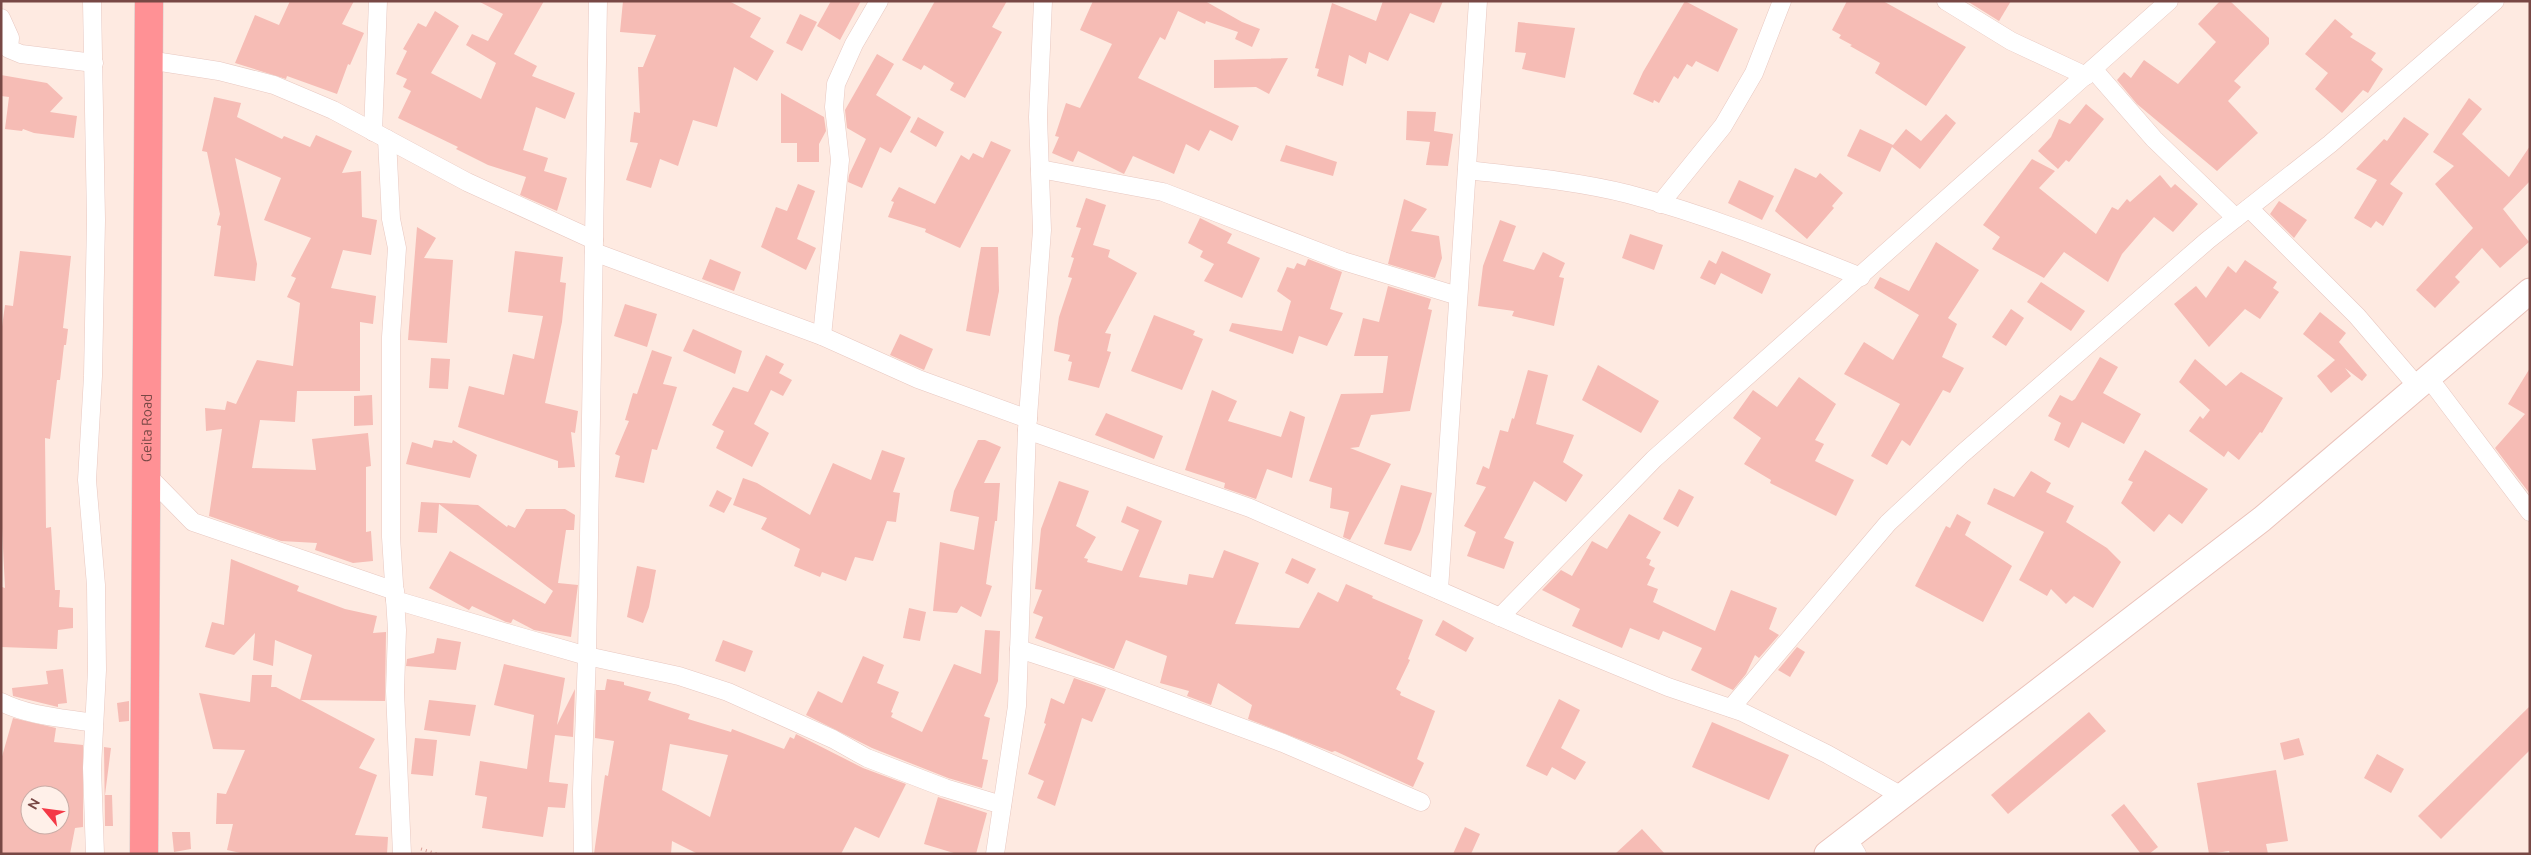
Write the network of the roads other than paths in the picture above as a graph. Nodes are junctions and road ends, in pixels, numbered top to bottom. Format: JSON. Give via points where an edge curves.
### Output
{"nodes":[{"id":1,"x":92,"y":1,"type":"edge"},
{"id":2,"x":149,"y":1,"type":"edge"},
{"id":3,"x":378,"y":1,"type":"edge"},
{"id":4,"x":598,"y":1,"type":"edge"},
{"id":5,"x":880,"y":1,"type":"edge"},
{"id":6,"x":1043,"y":1,"type":"edge"},
{"id":7,"x":1478,"y":1,"type":"edge"},
{"id":8,"x":1782,"y":1,"type":"edge"},
{"id":9,"x":1946,"y":1,"type":"edge"},
{"id":10,"x":2169,"y":1,"type":"edge"},
{"id":11,"x":2495,"y":1,"type":"edge"},
{"id":12,"x":1,"y":18,"type":"edge"},
{"id":13,"x":148,"y":60,"type":"junction"},
{"id":14,"x":94,"y":63,"type":"junction"},
{"id":15,"x":2089,"y":73,"type":"junction"},
{"id":16,"x":380,"y":135,"type":"junction"},
{"id":17,"x":1040,"y":169,"type":"junction"},
{"id":18,"x":1467,"y":170,"type":"junction"},
{"id":19,"x":1660,"y":204,"type":"junction"},
{"id":20,"x":2243,"y":213,"type":"junction"},
{"id":21,"x":594,"y":246,"type":"junction"},
{"id":22,"x":1861,"y":277,"type":"junction"},
{"id":23,"x":2530,"y":291,"type":"edge"},
{"id":24,"x":1458,"y":296,"type":"junction"},
{"id":25,"x":822,"y":336,"type":"junction"},
{"id":26,"x":2423,"y":382,"type":"junction"},
{"id":27,"x":1027,"y":425,"type":"junction"},
{"id":28,"x":147,"y":474,"type":"junction"},
{"id":29,"x":2530,"y":512,"type":"edge"},
{"id":30,"x":1439,"y":590,"type":"junction"},
{"id":31,"x":395,"y":595,"type":"junction"},
{"id":32,"x":1500,"y":617,"type":"junction"},
{"id":33,"x":1019,"y":649,"type":"junction"},
{"id":34,"x":587,"y":656,"type":"junction"},
{"id":35,"x":1,"y":702,"type":"edge"},
{"id":36,"x":1731,"y":708,"type":"junction"},
{"id":37,"x":94,"y":722,"type":"junction"},
{"id":38,"x":1902,"y":796,"type":"junction"},
{"id":39,"x":1421,"y":802,"type":"dead end"},
{"id":40,"x":1002,"y":805,"type":"junction"},
{"id":41,"x":1852,"y":846,"type":"edge"},
{"id":42,"x":95,"y":854,"type":"edge"},
{"id":43,"x":144,"y":854,"type":"edge"},
{"id":44,"x":402,"y":854,"type":"edge"},
{"id":45,"x":583,"y":854,"type":"edge"},
{"id":46,"x":995,"y":854,"type":"edge"},
{"id":47,"x":1827,"y":854,"type":"edge"}],
"edges":[{"from":1,"to":14,"type":"street"},
{"from":2,"to":13,"type":"highway","name":"Geita Road"},
{"from":3,"to":16,"type":"street"},
{"from":4,"to":21,"type":"street"},
{"from":5,"to":25,"type":"street","via":[[854,44],[836,84],[834,107],[840,160]]},
{"from":6,"to":17,"type":"street","via":[[1038,117]]},
{"from":7,"to":18,"type":"street"},
{"from":8,"to":19,"type":"street","via":[[1754,73],[1723,126]]},
{"from":9,"to":15,"type":"street","via":[[2010,41]]},
{"from":10,"to":15,"type":"street"},
{"from":11,"to":20,"type":"street","via":[[2330,144]]},
{"from":12,"to":14,"type":"street","via":[[10,38],[9,49],[21,54]]},
{"from":13,"to":16,"type":"street","via":[[219,71],[274,85],[333,110]]},
{"from":13,"to":28,"type":"highway","name":"Geita Road"},
{"from":14,"to":37,"type":"street","via":[[96,220],[87,480],[96,585]]},
{"from":15,"to":20,"type":"street","via":[[2154,139]]},
{"from":15,"to":22,"type":"street"},
{"from":16,"to":21,"type":"street"},
{"from":16,"to":31,"type":"street","via":[[397,248],[391,336],[391,537]]},
{"from":17,"to":24,"type":"street","via":[[1163,192],[1343,261]]},
{"from":17,"to":27,"type":"street","via":[[1042,230]]},
{"from":18,"to":19,"type":"street","via":[[1540,178],[1627,194]]},
{"from":18,"to":24,"type":"street"},
{"from":19,"to":22,"type":"street","via":[[1733,226]]},
{"from":20,"to":26,"type":"street","via":[[2357,316]]},
{"from":20,"to":36,"type":"street","via":[[1962,454],[1888,523]]},
{"from":21,"to":25,"type":"street"},
{"from":21,"to":34,"type":"street"},
{"from":22,"to":32,"type":"street","via":[[1654,459]]},
{"from":23,"to":26,"type":"street"},
{"from":24,"to":30,"type":"street"},
{"from":25,"to":27,"type":"street"},
{"from":26,"to":29,"type":"street"},
{"from":26,"to":38,"type":"street","via":[[2262,519]]},
{"from":27,"to":30,"type":"street","via":[[1250,508]]},
{"from":27,"to":33,"type":"street"},
{"from":28,"to":31,"type":"street","via":[[193,522]]},
{"from":28,"to":43,"type":"highway","name":"Geita Road"},
{"from":30,"to":32,"type":"street"},
{"from":31,"to":34,"type":"street"},
{"from":31,"to":44,"type":"street","via":[[395,691]]},
{"from":32,"to":36,"type":"street","via":[[1668,687]]},
{"from":33,"to":39,"type":"street","via":[[1283,743]]},
{"from":33,"to":40,"type":"street","via":[[1017,706]]},
{"from":34,"to":40,"type":"street","via":[[680,676],[728,692],[833,739],[867,758],[945,788]]},
{"from":34,"to":45,"type":"street"},
{"from":35,"to":37,"type":"street","via":[[59,718]]},
{"from":36,"to":38,"type":"street","via":[[1827,754]]},
{"from":37,"to":42,"type":"street"},
{"from":38,"to":41,"type":"street"},
{"from":40,"to":46,"type":"street"},
{"from":41,"to":47,"type":"street"}]}
